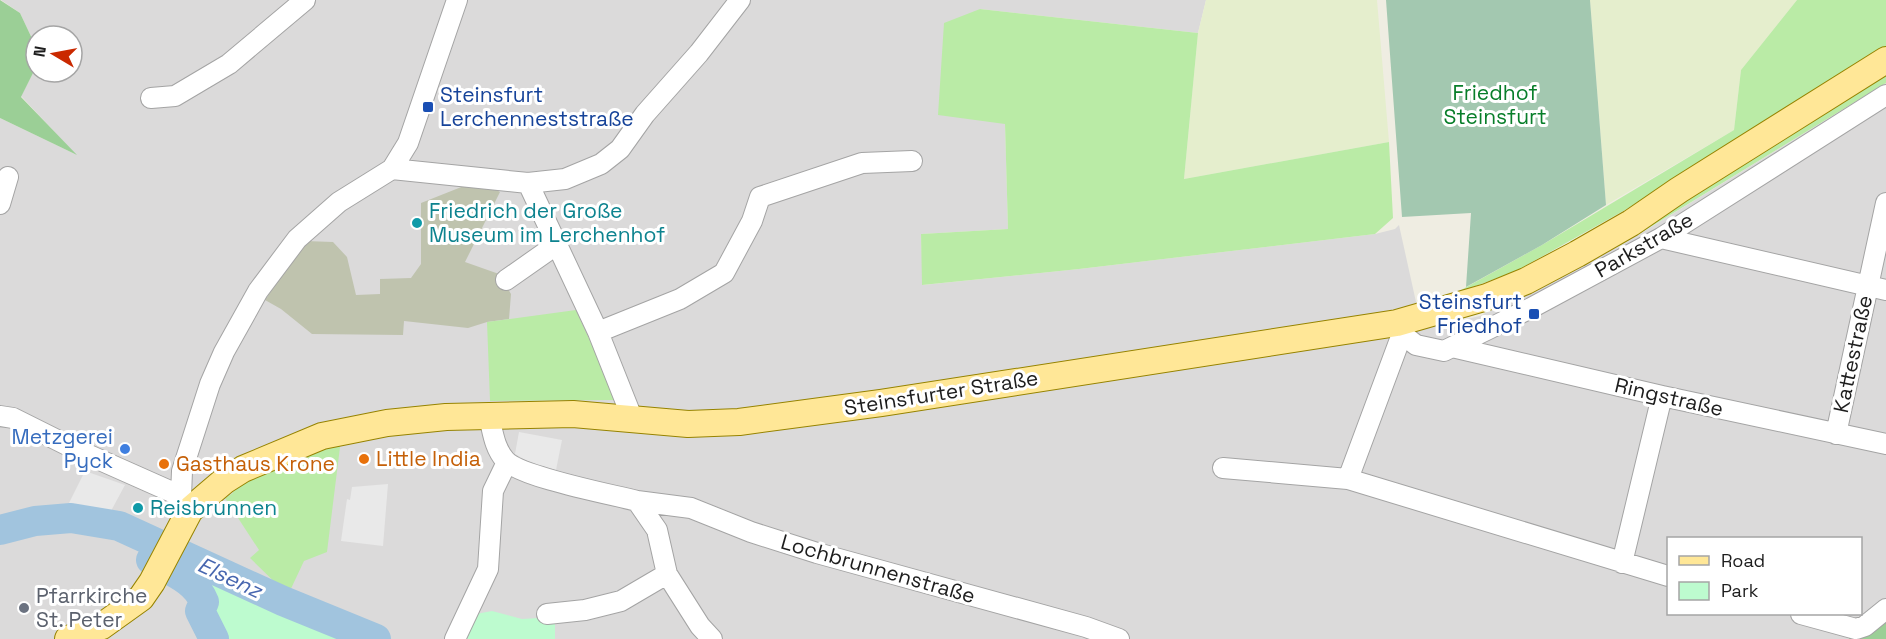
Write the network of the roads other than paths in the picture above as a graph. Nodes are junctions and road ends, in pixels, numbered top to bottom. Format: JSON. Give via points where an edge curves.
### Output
{"nodes":[{"id":1,"x":305,"y":0,"type":"edge"},
{"id":2,"x":457,"y":0,"type":"edge"},
{"id":3,"x":740,"y":0,"type":"edge"},
{"id":4,"x":1886,"y":60,"type":"edge"},
{"id":5,"x":1886,"y":95,"type":"edge"},
{"id":6,"x":151,"y":98,"type":"dead end"},
{"id":7,"x":912,"y":160,"type":"dead end"},
{"id":8,"x":392,"y":169,"type":"junction"},
{"id":9,"x":9,"y":177,"type":"dead end"},
{"id":10,"x":528,"y":183,"type":"junction"},
{"id":11,"x":1886,"y":203,"type":"edge"},
{"id":12,"x":0,"y":204,"type":"edge"},
{"id":13,"x":1661,"y":238,"type":"junction"},
{"id":14,"x":556,"y":245,"type":"junction"},
{"id":15,"x":506,"y":280,"type":"dead end"},
{"id":16,"x":1876,"y":288,"type":"edge"},
{"id":17,"x":1399,"y":328,"type":"junction"},
{"id":18,"x":598,"y":332,"type":"junction"},
{"id":19,"x":1452,"y":347,"type":"junction"},
{"id":20,"x":1662,"y":396,"type":"junction"},
{"id":21,"x":0,"y":416,"type":"edge"},
{"id":22,"x":489,"y":417,"type":"junction"},
{"id":23,"x":633,"y":420,"type":"junction"},
{"id":24,"x":1836,"y":434,"type":"junction"},
{"id":25,"x":1886,"y":444,"type":"edge"},
{"id":26,"x":507,"y":462,"type":"junction"},
{"id":27,"x":1223,"y":468,"type":"dead end"},
{"id":28,"x":1348,"y":479,"type":"junction"},
{"id":29,"x":637,"y":501,"type":"junction"},
{"id":30,"x":185,"y":503,"type":"junction"},
{"id":31,"x":1622,"y":562,"type":"junction"},
{"id":32,"x":667,"y":574,"type":"junction"},
{"id":33,"x":1667,"y":576,"type":"edge"},
{"id":34,"x":1886,"y":609,"type":"edge"},
{"id":35,"x":547,"y":614,"type":"dead end"},
{"id":36,"x":1805,"y":615,"type":"edge"},
{"id":37,"x":68,"y":639,"type":"edge"},
{"id":38,"x":455,"y":639,"type":"edge"},
{"id":39,"x":712,"y":639,"type":"edge"},
{"id":40,"x":1119,"y":639,"type":"edge"}],
"edges":[{"from":1,"to":6,"type":"street","via":[[229,64],[175,96]]},
{"from":2,"to":8,"type":"street","via":[[408,143]]},
{"from":3,"to":10,"type":"street","via":[[620,149],[601,164],[565,179]]},
{"from":4,"to":17,"type":"main road","name":"Steinsfurter Straße","via":[[1577,254],[1526,281]]},
{"from":5,"to":13,"type":"street","name":"Parkstraße"},
{"from":7,"to":18,"type":"street","via":[[862,163],[760,197],[752,221],[724,273],[680,299]]},
{"from":8,"to":10,"type":"street"},
{"from":8,"to":30,"type":"street","via":[[339,202],[297,239],[258,291],[210,384],[182,471]]},
{"from":9,"to":12,"type":"street"},
{"from":10,"to":14,"type":"street"},
{"from":11,"to":16,"type":"street","name":"Kattestraße"},
{"from":13,"to":16,"type":"street"},
{"from":13,"to":19,"type":"street","name":"Parkstraße"},
{"from":14,"to":15,"type":"street"},
{"from":14,"to":18,"type":"street"},
{"from":16,"to":24,"type":"street","name":"Kattestraße"},
{"from":17,"to":19,"type":"street","name":"Parkstraße","via":[[1416,345],[1444,351]]},
{"from":17,"to":23,"type":"main road","name":"Steinsfurter Straße","via":[[783,417],[688,424]]},
{"from":17,"to":28,"type":"street"},
{"from":18,"to":23,"type":"street"},
{"from":19,"to":20,"type":"street","name":"Ringstraße"},
{"from":20,"to":24,"type":"street","name":"Ringstraße"},
{"from":20,"to":31,"type":"street"},
{"from":21,"to":30,"type":"street","via":[[13,418]]},
{"from":22,"to":23,"type":"main road","name":"Steinsfurter Straße","via":[[573,414]]},
{"from":22,"to":26,"type":"street","via":[[497,449]]},
{"from":22,"to":30,"type":"main road","name":"Steinsfurter Straße","via":[[387,423],[322,436],[243,469]]},
{"from":24,"to":25,"type":"street","name":"Ringstraße"},
{"from":26,"to":29,"type":"street","name":"Lochbrunnenstraße","via":[[526,473]]},
{"from":26,"to":38,"type":"street","via":[[493,491],[488,568]]},
{"from":27,"to":28,"type":"street"},
{"from":28,"to":31,"type":"street"},
{"from":29,"to":32,"type":"street","via":[[657,530]]},
{"from":29,"to":40,"type":"street","name":"Lochbrunnenstraße","via":[[691,508],[817,554]]},
{"from":30,"to":37,"type":"main road","name":"Steinsfurter Straße","via":[[174,538],[141,598],[102,626]]},
{"from":31,"to":33,"type":"street"},
{"from":32,"to":35,"type":"street","via":[[621,601]]},
{"from":32,"to":39,"type":"street"},
{"from":34,"to":36,"type":"street","via":[[1856,629]]}]}
